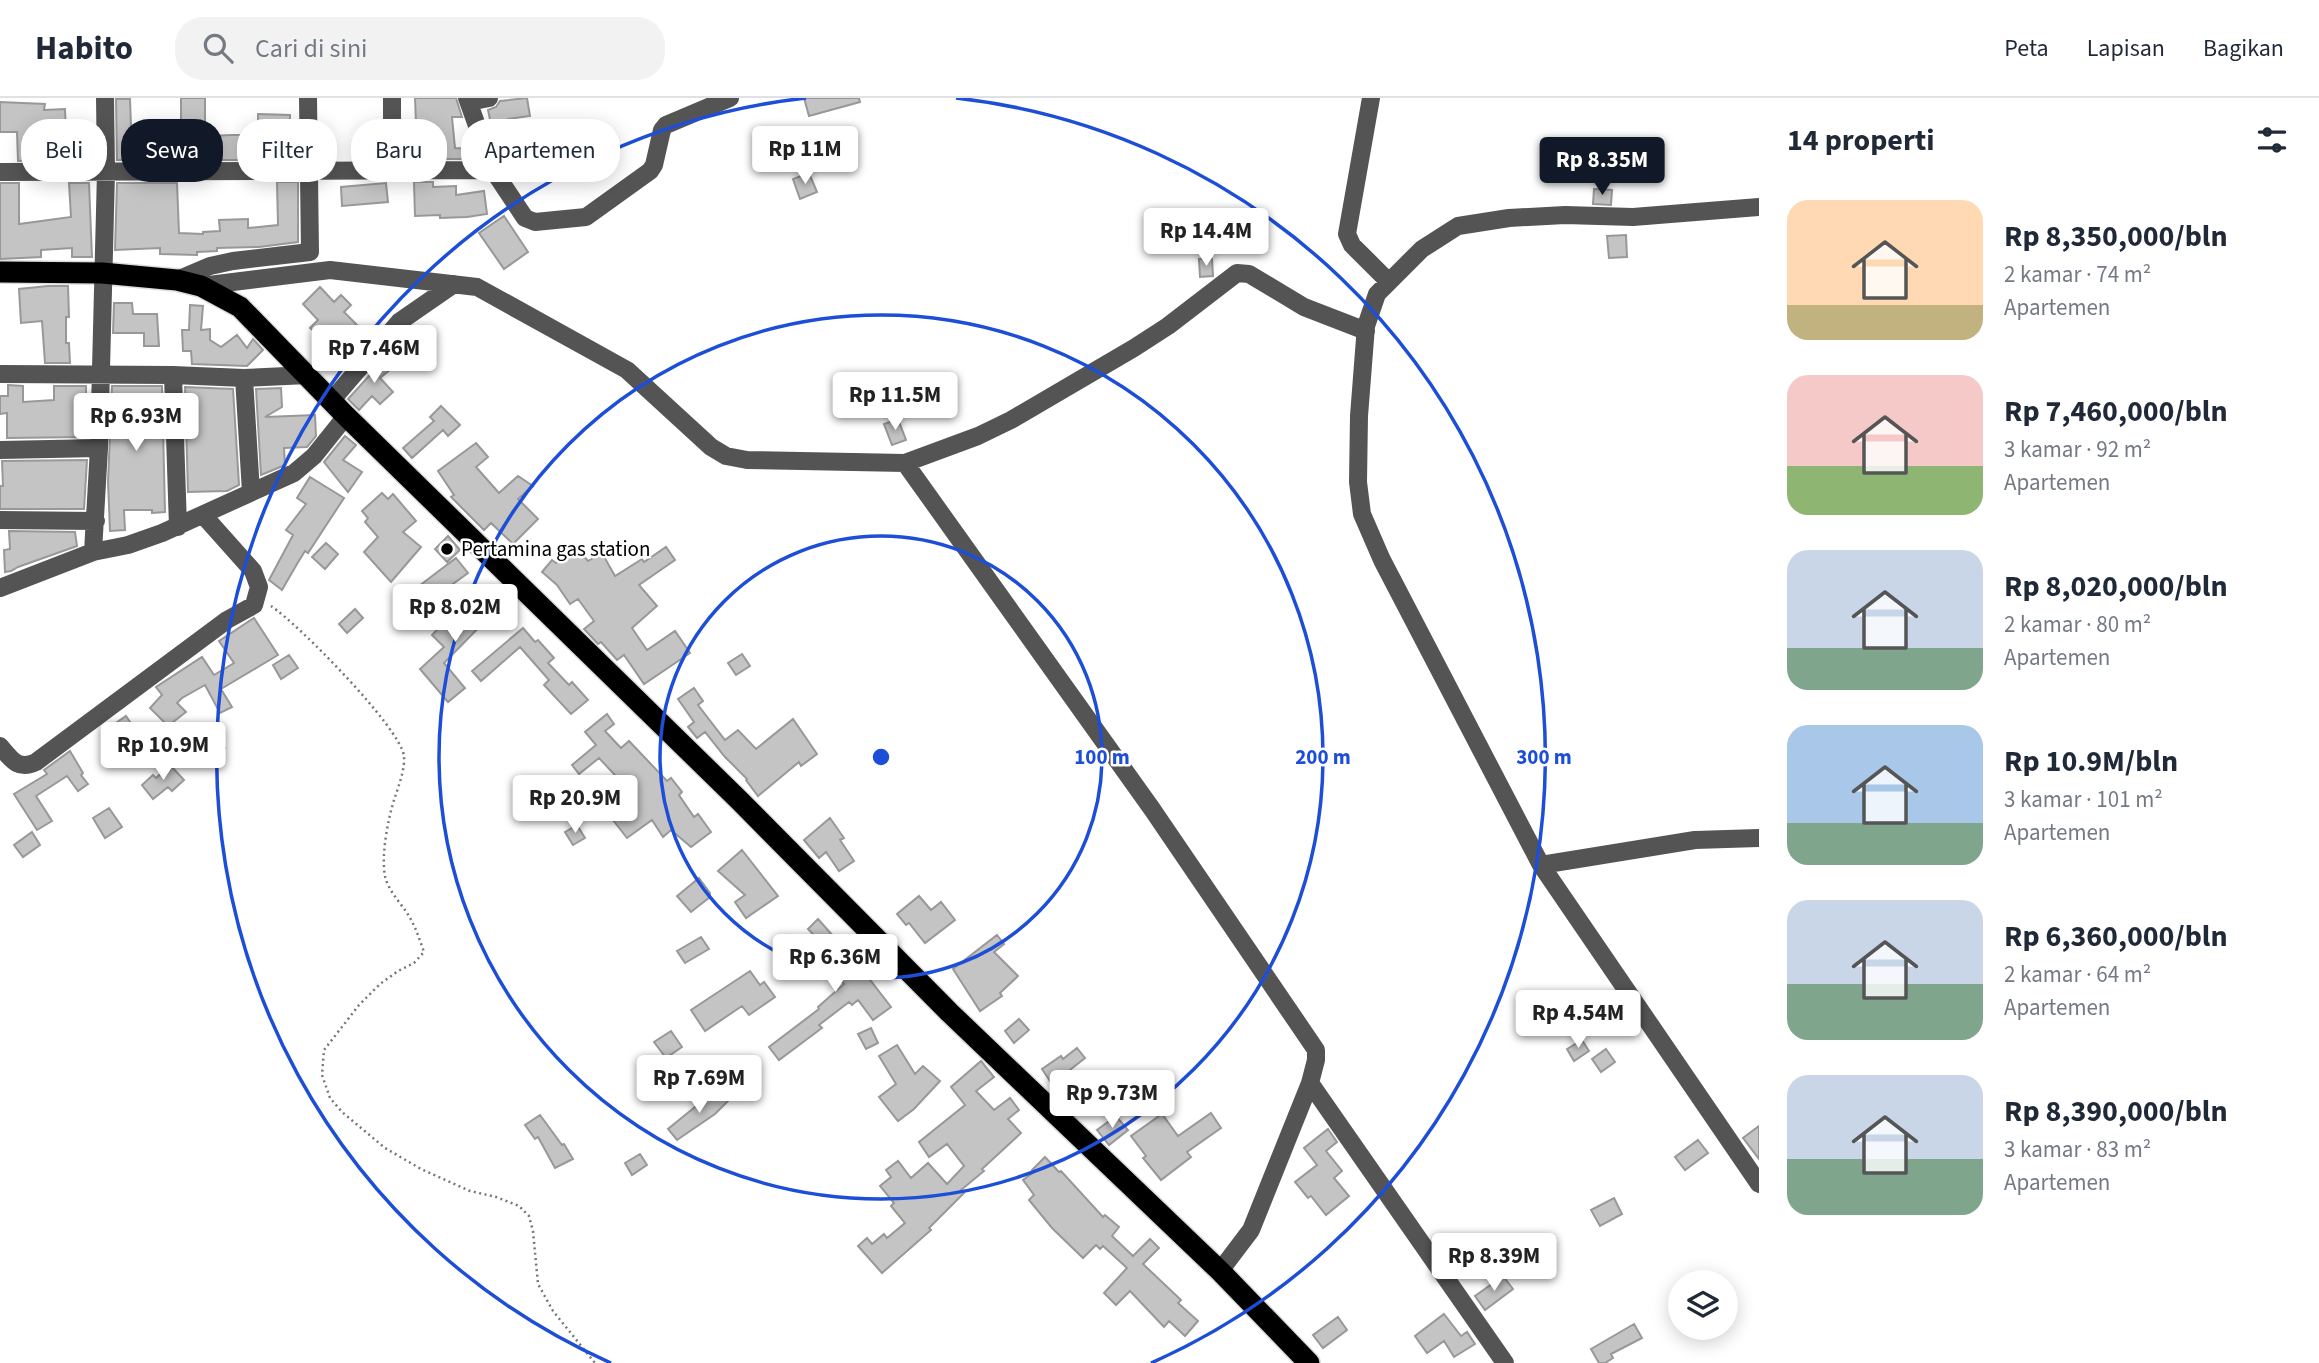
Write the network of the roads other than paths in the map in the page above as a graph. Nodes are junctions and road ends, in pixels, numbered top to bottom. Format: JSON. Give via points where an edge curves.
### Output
{"nodes":[{"id":1,"x":105,"y":98,"type":"edge"},
{"id":2,"x":308,"y":98,"type":"edge"},
{"id":3,"x":393,"y":98,"type":"edge"},
{"id":4,"x":489,"y":98,"type":"edge"},
{"id":5,"x":730,"y":98,"type":"edge"},
{"id":6,"x":1371,"y":98,"type":"edge"},
{"id":7,"x":468,"y":100,"type":"edge"},
{"id":8,"x":105,"y":119,"type":"edge"},
{"id":9,"x":308,"y":119,"type":"edge"},
{"id":10,"x":393,"y":119,"type":"edge"},
{"id":11,"x":475,"y":119,"type":"edge"},
{"id":12,"x":237,"y":171,"type":"edge"},
{"id":13,"x":0,"y":172,"type":"edge"},
{"id":14,"x":21,"y":172,"type":"edge"},
{"id":15,"x":107,"y":172,"type":"edge"},
{"id":16,"x":106,"y":182,"type":"edge"},
{"id":17,"x":309,"y":182,"type":"edge"},
{"id":18,"x":501,"y":182,"type":"edge"},
{"id":19,"x":1759,"y":207,"type":"edge"},
{"id":20,"x":0,"y":272,"type":"edge"},
{"id":21,"x":102,"y":273,"type":"junction"},
{"id":22,"x":177,"y":280,"type":"junction"},
{"id":23,"x":1389,"y":282,"type":"junction"},
{"id":24,"x":454,"y":284,"type":"junction"},
{"id":25,"x":201,"y":286,"type":"junction"},
{"id":26,"x":1366,"y":331,"type":"junction"},
{"id":27,"x":0,"y":374,"type":"edge"},
{"id":28,"x":100,"y":375,"type":"junction"},
{"id":29,"x":173,"y":375,"type":"junction"},
{"id":30,"x":308,"y":375,"type":"junction"},
{"id":31,"x":244,"y":378,"type":"junction"},
{"id":32,"x":338,"y":408,"type":"junction"},
{"id":33,"x":99,"y":448,"type":"junction"},
{"id":34,"x":0,"y":450,"type":"edge"},
{"id":35,"x":905,"y":463,"type":"junction"},
{"id":36,"x":251,"y":492,"type":"junction"},
{"id":37,"x":204,"y":516,"type":"junction"},
{"id":38,"x":0,"y":520,"type":"edge"},
{"id":39,"x":96,"y":521,"type":"junction"},
{"id":40,"x":178,"y":527,"type":"junction"},
{"id":41,"x":93,"y":552,"type":"junction"},
{"id":42,"x":0,"y":588,"type":"edge"},
{"id":43,"x":0,"y":746,"type":"edge"},
{"id":44,"x":1759,"y":838,"type":"edge"},
{"id":45,"x":1541,"y":865,"type":"junction"},
{"id":46,"x":1310,"y":1083,"type":"junction"},
{"id":47,"x":1759,"y":1184,"type":"edge"},
{"id":48,"x":1220,"y":1271,"type":"junction"},
{"id":49,"x":1309,"y":1363,"type":"edge"},
{"id":50,"x":1505,"y":1363,"type":"edge"}],
"edges":[{"from":1,"to":8,"type":"street"},
{"from":2,"to":9,"type":"street"},
{"from":3,"to":10,"type":"street"},
{"from":4,"to":7,"type":"street"},
{"from":5,"to":18,"type":"street","via":[[666,125],[653,168],[586,217],[530,221]]},
{"from":6,"to":23,"type":"street","via":[[1347,234]]},
{"from":7,"to":11,"type":"street"},
{"from":12,"to":15,"type":"street"},
{"from":13,"to":14,"type":"street"},
{"from":16,"to":21,"type":"street"},
{"from":17,"to":22,"type":"street","via":[[310,252],[233,261]]},
{"from":19,"to":23,"type":"street","via":[[1633,217],[1554,215],[1458,226],[1422,249]]},
{"from":20,"to":21,"type":"highway"},
{"from":21,"to":22,"type":"highway"},
{"from":21,"to":28,"type":"street"},
{"from":22,"to":25,"type":"highway"},
{"from":23,"to":26,"type":"street","via":[[1377,294]]},
{"from":24,"to":25,"type":"street","via":[[330,270]]},
{"from":24,"to":32,"type":"street","via":[[399,322]]},
{"from":24,"to":35,"type":"street","via":[[486,290],[627,370],[726,456]]},
{"from":25,"to":30,"type":"highway","via":[[240,307]]},
{"from":26,"to":35,"type":"street","via":[[1304,307],[1249,274],[1237,273],[1144,342],[1011,420]]},
{"from":26,"to":45,"type":"street","via":[[1357,452],[1363,514],[1382,560]]},
{"from":27,"to":28,"type":"street"},
{"from":28,"to":29,"type":"street"},
{"from":28,"to":33,"type":"street"},
{"from":29,"to":31,"type":"street"},
{"from":29,"to":40,"type":"street"},
{"from":30,"to":31,"type":"street"},
{"from":30,"to":32,"type":"highway"},
{"from":31,"to":36,"type":"street"},
{"from":32,"to":36,"type":"street","via":[[314,456],[294,473]]},
{"from":32,"to":48,"type":"highway","via":[[949,1012]]},
{"from":33,"to":34,"type":"street"},
{"from":33,"to":39,"type":"street"},
{"from":35,"to":46,"type":"street","via":[[1314,1045],[1317,1055]]},
{"from":36,"to":37,"type":"street"},
{"from":37,"to":40,"type":"street"},
{"from":37,"to":43,"type":"street","via":[[254,572],[259,593],[254,605],[227,620],[36,762],[19,765]]},
{"from":38,"to":39,"type":"street"},
{"from":39,"to":41,"type":"street"},
{"from":40,"to":41,"type":"street"},
{"from":41,"to":42,"type":"street"},
{"from":44,"to":45,"type":"street","via":[[1695,840]]},
{"from":45,"to":47,"type":"street"},
{"from":46,"to":48,"type":"street","via":[[1251,1230]]},
{"from":46,"to":50,"type":"street"},
{"from":48,"to":49,"type":"highway"}]}
